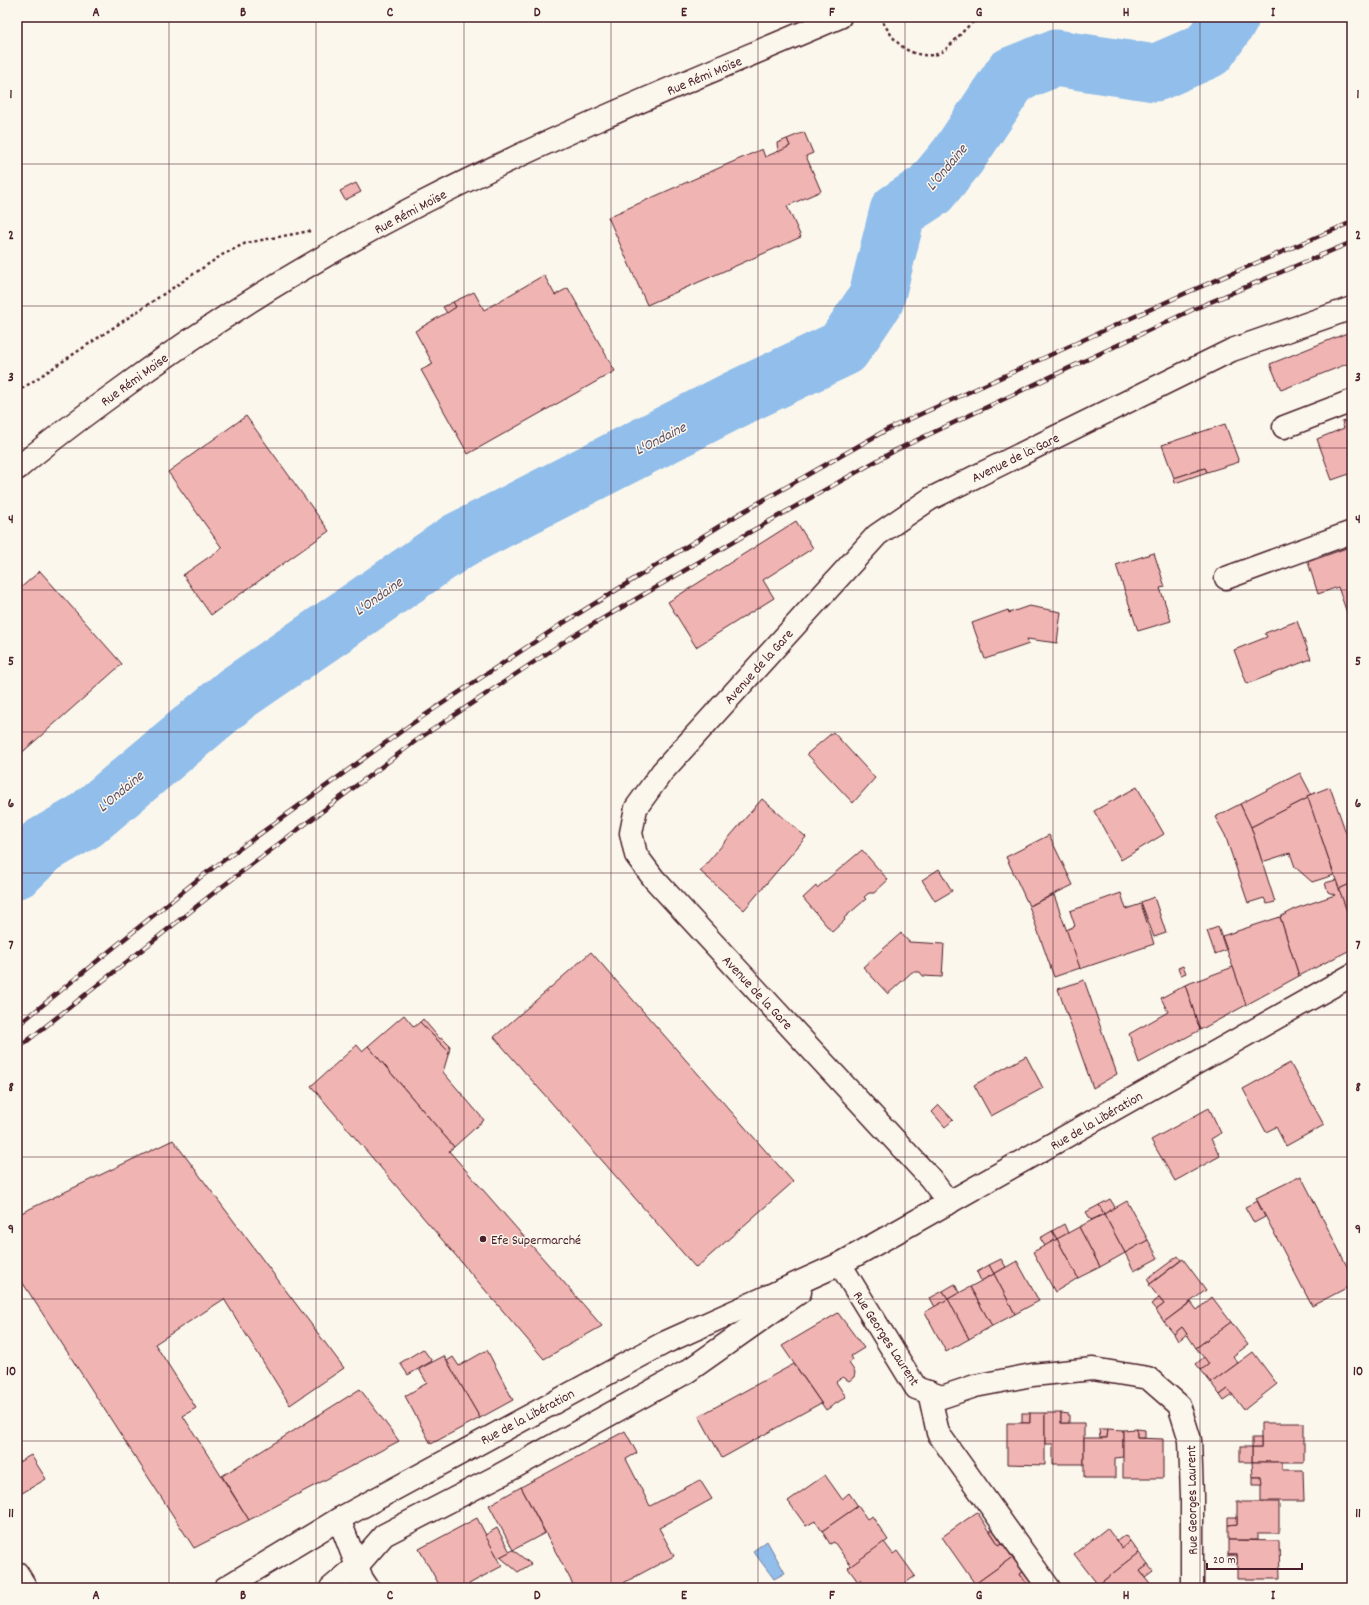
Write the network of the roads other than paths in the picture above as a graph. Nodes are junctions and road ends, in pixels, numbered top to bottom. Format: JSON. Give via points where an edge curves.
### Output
{"nodes":[{"id":1,"x":840,"y":17,"type":"edge"},
{"id":2,"x":1352,"y":308,"type":"edge"},
{"id":3,"x":1352,"y":401,"type":"edge"},
{"id":4,"x":1284,"y":427,"type":"dead end"},
{"id":5,"x":17,"y":469,"type":"edge"},
{"id":6,"x":1352,"y":532,"type":"edge"},
{"id":7,"x":1226,"y":578,"type":"dead end"},
{"id":8,"x":1352,"y":975,"type":"edge"},
{"id":9,"x":949,"y":1203,"type":"junction"},
{"id":10,"x":840,"y":1264,"type":"junction"},
{"id":11,"x":929,"y":1392,"type":"junction"},
{"id":12,"x":339,"y":1519,"type":"junction"},
{"id":13,"x":357,"y":1566,"type":"junction"},
{"id":14,"x":17,"y":1573,"type":"edge"},
{"id":15,"x":26,"y":1588,"type":"edge"},
{"id":16,"x":225,"y":1588,"type":"edge"},
{"id":17,"x":331,"y":1588,"type":"edge"},
{"id":18,"x":368,"y":1588,"type":"edge"},
{"id":19,"x":1048,"y":1588,"type":"edge"},
{"id":20,"x":1192,"y":1588,"type":"edge"}],
"edges":[{"from":1,"to":5,"type":"street","name":"Rue Rémi Moïse","via":[[555,140],[420,204],[303,269],[166,355],[42,447]]},
{"from":2,"to":9,"type":"street","name":"Avenue de la Gare","via":[[1232,350],[930,500],[877,535],[662,772],[636,808],[630,832],[634,848],[636,855],[654,879],[930,1178]]},
{"from":3,"to":4,"type":"street"},
{"from":6,"to":7,"type":"street"},
{"from":8,"to":9,"type":"street","name":"Rue de la Libération"},
{"from":9,"to":10,"type":"street","name":"Rue de la Libération"},
{"from":10,"to":11,"type":"street","name":"Rue Georges Laurent","via":[[916,1388]]},
{"from":10,"to":12,"type":"street","name":"Rue de la Libération","via":[[664,1343]]},
{"from":10,"to":13,"type":"street","name":"Rue de la Libération","via":[[688,1371],[500,1475],[384,1535]]},
{"from":11,"to":19,"type":"street","via":[[938,1433]]},
{"from":11,"to":20,"type":"street","name":"Rue Georges Laurent","via":[[942,1397],[975,1386],[1032,1375],[1093,1369],[1148,1378],[1179,1405],[1190,1440]]},
{"from":12,"to":13,"type":"street"},
{"from":12,"to":16,"type":"street","name":"Rue de la Libération"},
{"from":13,"to":17,"type":"street","name":"Rue de la Libération"},
{"from":13,"to":18,"type":"street"},
{"from":14,"to":15,"type":"street"}]}
